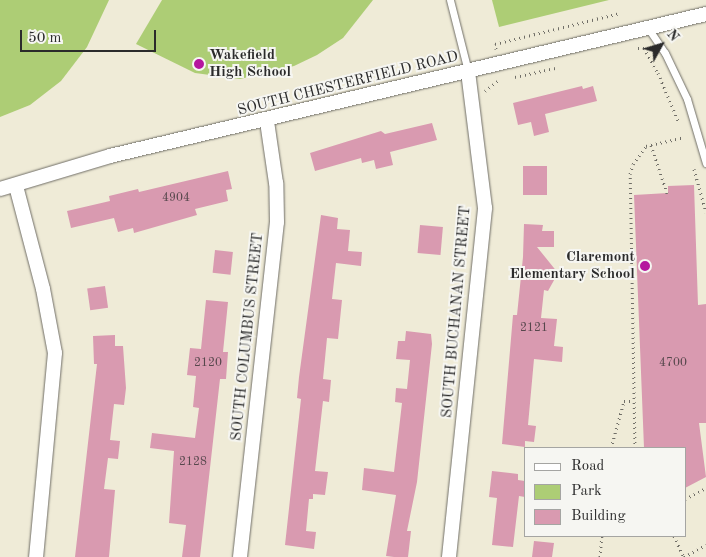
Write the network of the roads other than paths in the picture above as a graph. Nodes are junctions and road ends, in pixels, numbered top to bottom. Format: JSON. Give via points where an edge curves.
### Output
{"nodes":[{"id":1,"x":450,"y":0,"type":"edge"},
{"id":2,"x":706,"y":14,"type":"edge"},
{"id":3,"x":648,"y":27,"type":"junction"},
{"id":4,"x":468,"y":71,"type":"junction"},
{"id":5,"x":267,"y":121,"type":"junction"},
{"id":6,"x":706,"y":162,"type":"edge"},
{"id":7,"x":16,"y":186,"type":"junction"},
{"id":8,"x":0,"y":189,"type":"edge"},
{"id":9,"x":36,"y":557,"type":"edge"},
{"id":10,"x":240,"y":557,"type":"edge"},
{"id":11,"x":449,"y":557,"type":"edge"}],
"edges":[{"from":1,"to":4,"type":"lane"},
{"from":2,"to":3,"type":"street","name":"SOUTH CHESTERFIELD ROAD"},
{"from":3,"to":4,"type":"street","name":"SOUTH CHESTERFIELD ROAD"},
{"from":3,"to":6,"type":"lane","via":[[665,52],[687,99]]},
{"from":4,"to":5,"type":"street","name":"SOUTH CHESTERFIELD ROAD"},
{"from":4,"to":11,"type":"street","name":"SOUTH BUCHANAN STREET","via":[[485,208]]},
{"from":5,"to":7,"type":"street","name":"SOUTH CHESTERFIELD ROAD","via":[[110,156]]},
{"from":5,"to":10,"type":"street","name":"SOUTH COLUMBUS STREET","via":[[276,183],[277,222]]},
{"from":7,"to":8,"type":"street","name":"SOUTH CHESTERFIELD ROAD"},
{"from":7,"to":9,"type":"street","via":[[43,289],[55,353]]}]}
